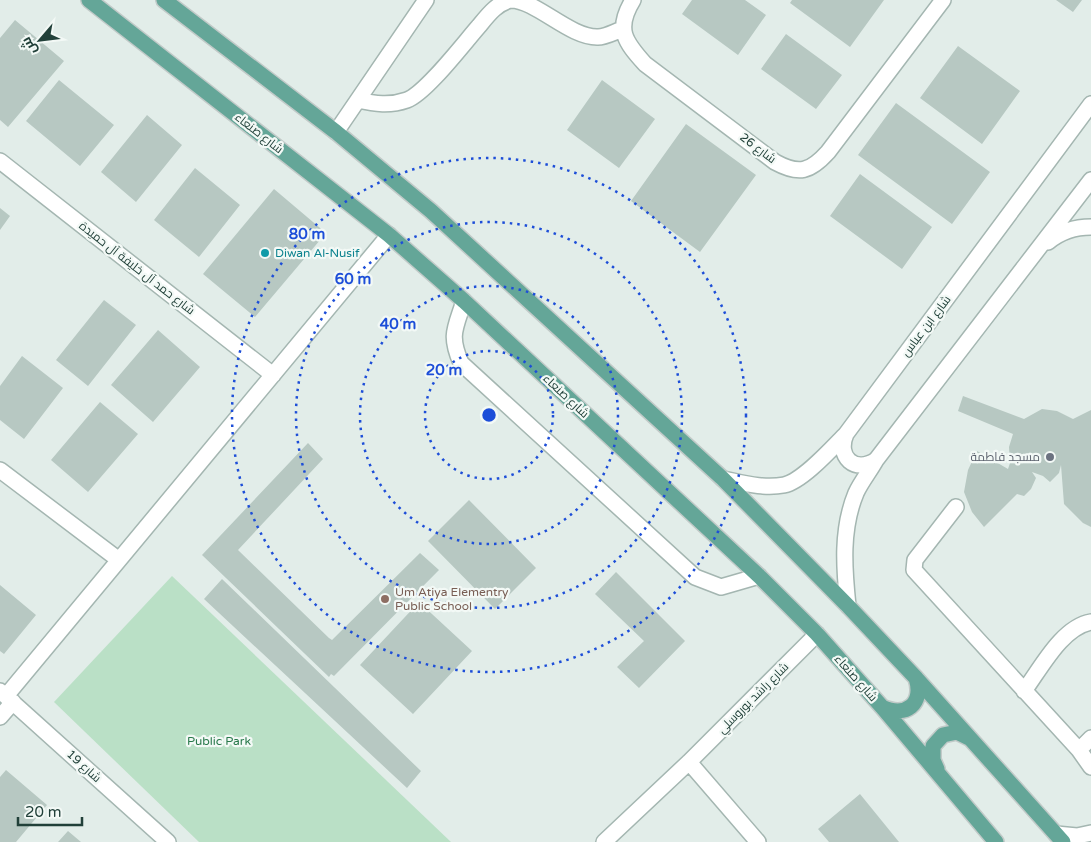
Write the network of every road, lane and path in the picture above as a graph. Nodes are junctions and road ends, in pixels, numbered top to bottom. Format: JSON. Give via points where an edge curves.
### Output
{"nodes":[{"id":1,"x":89,"y":0,"type":"edge"},
{"id":2,"x":164,"y":0,"type":"edge"},
{"id":3,"x":426,"y":0,"type":"edge"},
{"id":4,"x":633,"y":0,"type":"edge"},
{"id":5,"x":942,"y":0,"type":"edge"},
{"id":6,"x":102,"y":6,"type":"edge"},
{"id":7,"x":623,"y":29,"type":"junction"},
{"id":8,"x":358,"y":100,"type":"junction"},
{"id":9,"x":1091,"y":104,"type":"edge"},
{"id":10,"x":336,"y":132,"type":"junction"},
{"id":11,"x":0,"y":162,"type":"edge"},
{"id":12,"x":1091,"y":180,"type":"edge"},
{"id":13,"x":1091,"y":228,"type":"edge"},
{"id":14,"x":389,"y":235,"type":"junction"},
{"id":15,"x":1039,"y":249,"type":"junction"},
{"id":16,"x":464,"y":301,"type":"junction"},
{"id":17,"x":273,"y":375,"type":"junction"},
{"id":18,"x":846,"y":434,"type":"junction"},
{"id":19,"x":876,"y":460,"type":"junction"},
{"id":20,"x":0,"y":470,"type":"edge"},
{"id":21,"x":723,"y":479,"type":"junction"},
{"id":22,"x":956,"y":507,"type":"dead end"},
{"id":23,"x":119,"y":560,"type":"junction"},
{"id":24,"x":759,"y":576,"type":"junction"},
{"id":25,"x":848,"y":606,"type":"junction"},
{"id":26,"x":1091,"y":622,"type":"edge"},
{"id":27,"x":817,"y":634,"type":"junction"},
{"id":28,"x":916,"y":678,"type":"junction"},
{"id":29,"x":1024,"y":691,"type":"junction"},
{"id":30,"x":6,"y":696,"type":"edge"},
{"id":31,"x":882,"y":707,"type":"junction"},
{"id":32,"x":0,"y":718,"type":"edge"},
{"id":33,"x":970,"y":738,"type":"junction"},
{"id":34,"x":1091,"y":738,"type":"edge"},
{"id":35,"x":1079,"y":750,"type":"junction"},
{"id":36,"x":689,"y":762,"type":"junction"},
{"id":37,"x":1091,"y":767,"type":"edge"},
{"id":38,"x":940,"y":774,"type":"junction"},
{"id":39,"x":1091,"y":834,"type":"edge"},
{"id":40,"x":1059,"y":838,"type":"edge"},
{"id":41,"x":168,"y":842,"type":"edge"},
{"id":42,"x":604,"y":842,"type":"edge"},
{"id":43,"x":758,"y":842,"type":"edge"},
{"id":44,"x":996,"y":842,"type":"edge"}],
"edges":[{"from":1,"to":6,"type":"main road","name":"شارع صنعاء"},
{"from":2,"to":10,"type":"main road"},
{"from":3,"to":8,"type":"street"},
{"from":4,"to":7,"type":"street","via":[[624,16]]},
{"from":5,"to":7,"type":"street","name":"شارع 26","via":[[828,152],[804,170],[789,170],[775,162],[645,64],[628,45]]},
{"from":6,"to":14,"type":"main road","name":"شارع صنعاء"},
{"from":7,"to":8,"type":"street","via":[[598,37],[582,34],[524,0],[512,0],[499,4],[424,89],[408,100],[378,105]]},
{"from":8,"to":10,"type":"street"},
{"from":9,"to":18,"type":"street","name":"شارع ابن عباس"},
{"from":10,"to":21,"type":"main road","via":[[431,211]]},
{"from":11,"to":17,"type":"street","name":"شارع حمد آل خليفة آل حميدة"},
{"from":12,"to":15,"type":"street"},
{"from":13,"to":15,"type":"street","via":[[1070,230],[1053,237]]},
{"from":14,"to":16,"type":"main road","name":"شارع صنعاء"},
{"from":14,"to":17,"type":"street"},
{"from":15,"to":19,"type":"street"},
{"from":16,"to":24,"type":"main road","name":"شارع صنعاء"},
{"from":16,"to":24,"type":"street","via":[[453,336],[454,349],[461,363],[695,577],[721,587]]},
{"from":17,"to":23,"type":"street"},
{"from":18,"to":19,"type":"street","via":[[842,442],[846,458],[861,466]]},
{"from":18,"to":21,"type":"street","name":"شارع ابن عباس","via":[[808,471],[785,485],[755,486]]},
{"from":19,"to":25,"type":"street","via":[[856,494],[845,533]]},
{"from":20,"to":23,"type":"street"},
{"from":21,"to":25,"type":"main road"},
{"from":22,"to":29,"type":"street","via":[[915,560],[914,570]]},
{"from":23,"to":30,"type":"street"},
{"from":24,"to":27,"type":"main road","name":"شارع صنعاء"},
{"from":25,"to":28,"type":"main road"},
{"from":26,"to":29,"type":"street","via":[[1071,630]]},
{"from":27,"to":31,"type":"main road","name":"شارع صنعاء"},
{"from":27,"to":36,"type":"street","name":"شارع راشد بوروسلي"},
{"from":28,"to":31,"type":"main road","via":[[919,688],[911,707],[891,711]]},
{"from":28,"to":33,"type":"main road"},
{"from":29,"to":35,"type":"street"},
{"from":30,"to":32,"type":"street"},
{"from":30,"to":41,"type":"street","name":"شارع 19"},
{"from":31,"to":38,"type":"main road","name":"شارع صنعاء"},
{"from":33,"to":38,"type":"main road","via":[[957,732],[942,735],[933,746],[933,760]]},
{"from":33,"to":40,"type":"main road"},
{"from":34,"to":35,"type":"street"},
{"from":35,"to":37,"type":"street"},
{"from":36,"to":42,"type":"street","name":"شارع راشد بوروسلي"},
{"from":36,"to":43,"type":"street"},
{"from":38,"to":44,"type":"main road","name":"شارع صنعاء"},
{"from":39,"to":40,"type":"street"}]}
